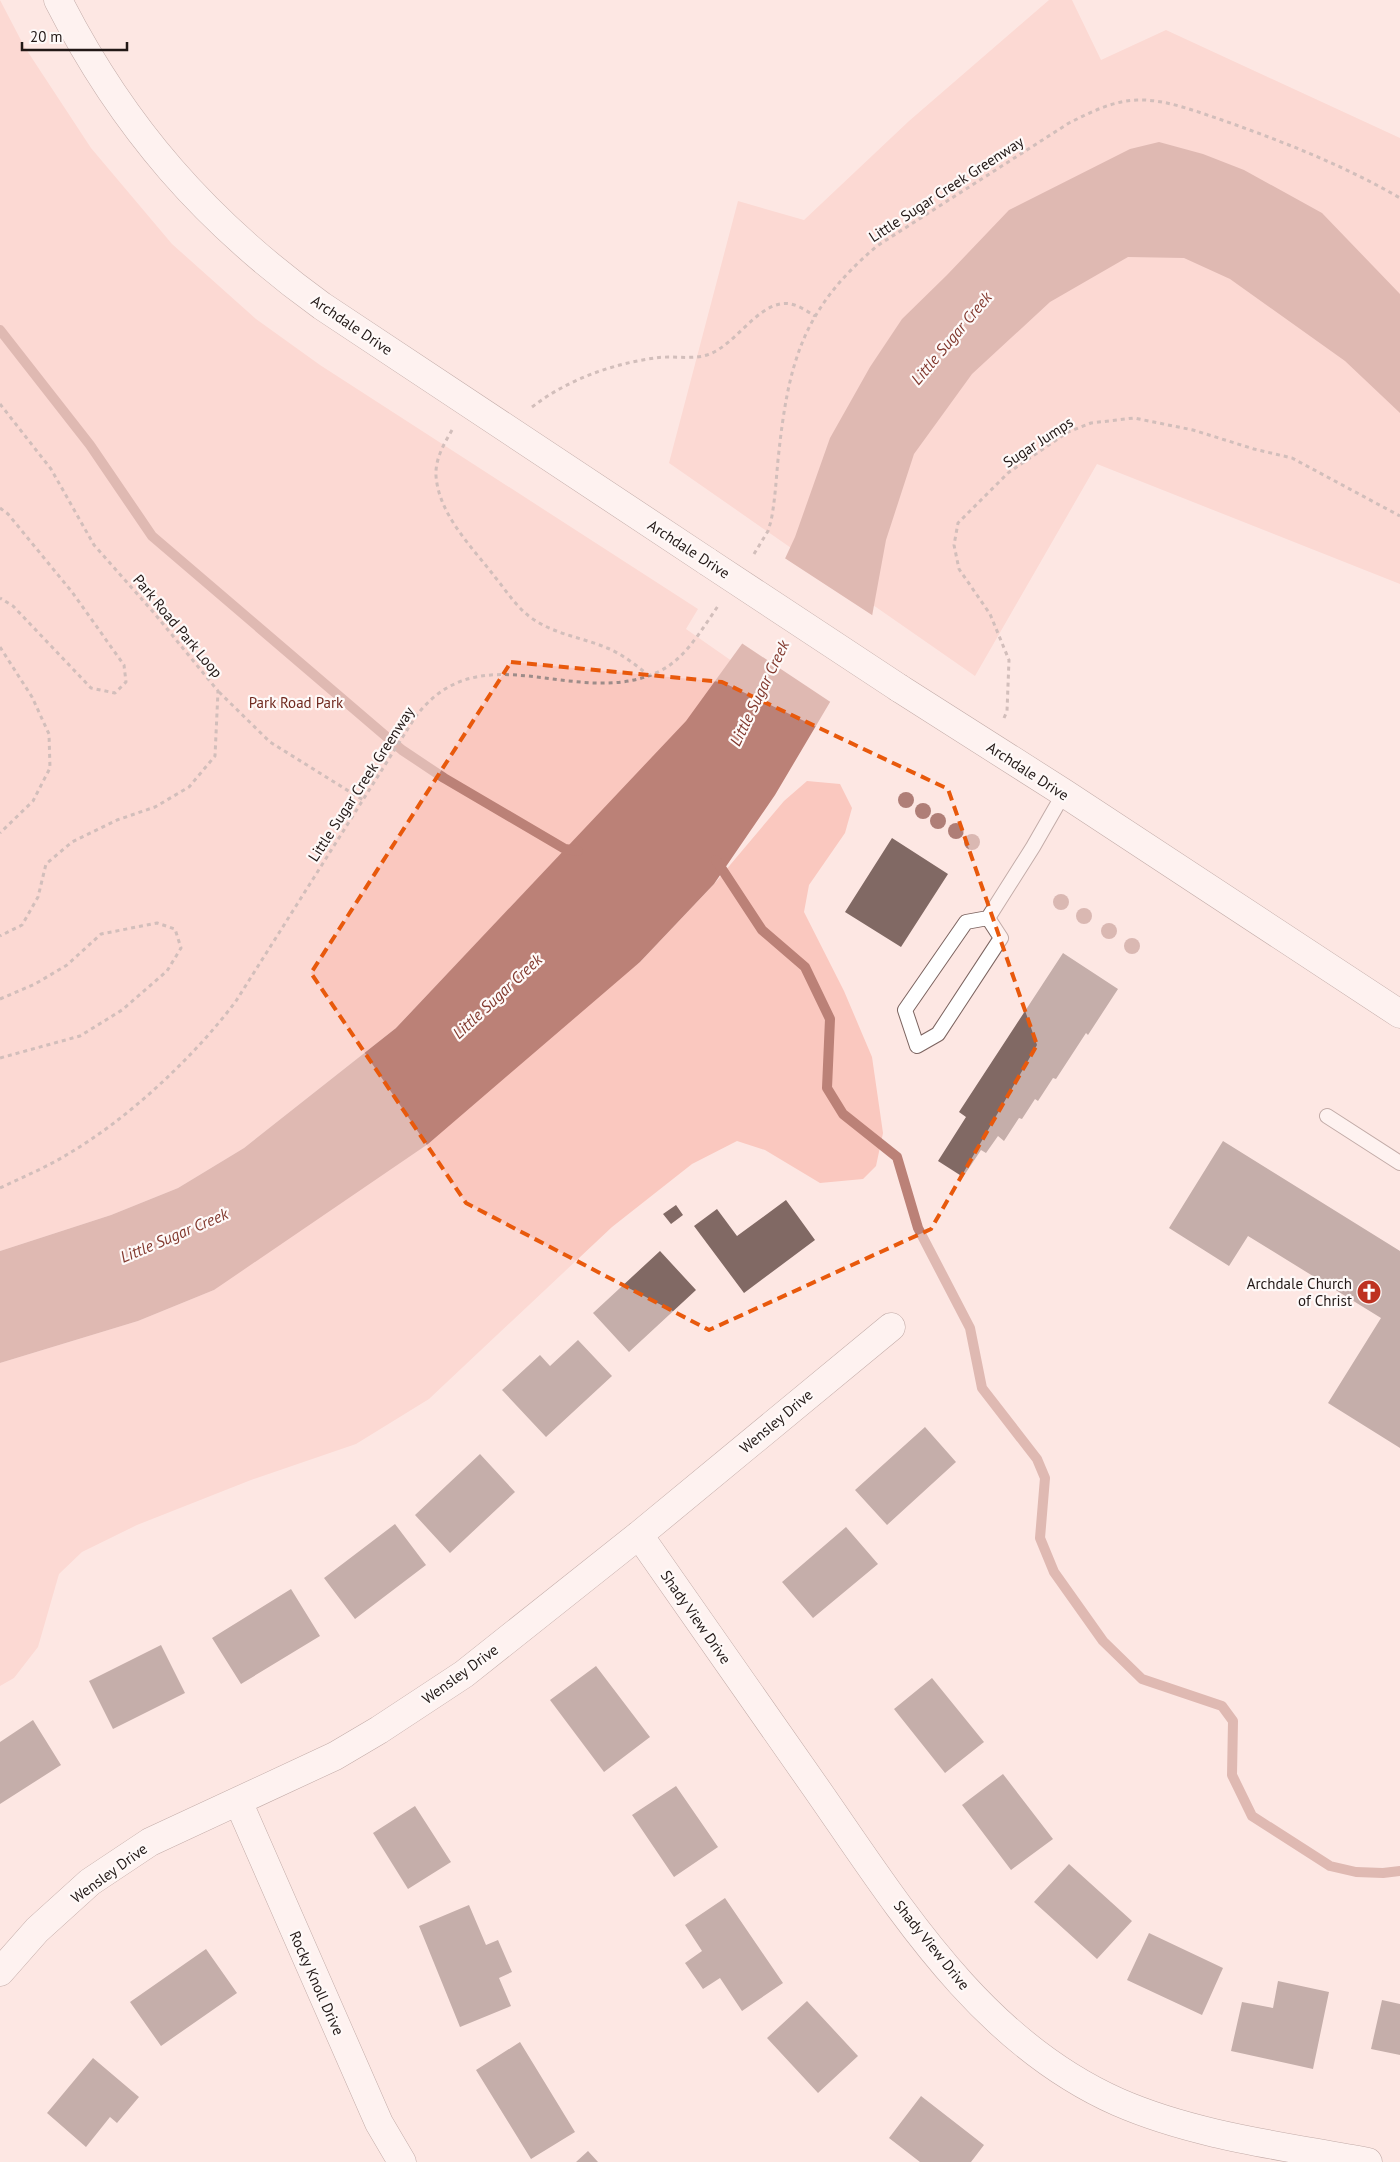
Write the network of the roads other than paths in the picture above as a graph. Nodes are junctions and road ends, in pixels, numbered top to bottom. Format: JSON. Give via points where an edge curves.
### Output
{"nodes":[{"id":1,"x":58,"y":0,"type":"edge"},
{"id":2,"x":1064,"y":793,"type":"junction"},
{"id":3,"x":988,"y":918,"type":"junction"},
{"id":4,"x":1400,"y":1014,"type":"edge"},
{"id":5,"x":1327,"y":1116,"type":"dead end"},
{"id":6,"x":1400,"y":1163,"type":"edge"},
{"id":7,"x":891,"y":1327,"type":"dead end"},
{"id":8,"x":638,"y":1535,"type":"junction"},
{"id":9,"x":238,"y":1801,"type":"junction"},
{"id":10,"x":0,"y":1972,"type":"edge"},
{"id":11,"x":402,"y":2162,"type":"edge"},
{"id":12,"x":1368,"y":2162,"type":"edge"}],
"edges":[{"from":1,"to":2,"type":"street","name":"Archdale Drive","bridge":true,"via":[[89,58],[135,128],[217,219],[283,278],[899,688]]},
{"from":2,"to":3,"type":"lane"},
{"from":2,"to":4,"type":"street","name":"Archdale Drive"},
{"from":3,"to":3,"type":"lane","via":[[966,922],[905,1010],[917,1046],[938,1034],[1001,938]]},
{"from":5,"to":6,"type":"lane"},
{"from":7,"to":8,"type":"street","name":"Wensley Drive"},
{"from":8,"to":9,"type":"street","name":"Wensley Drive","via":[[464,1674],[380,1730],[335,1756]]},
{"from":8,"to":12,"type":"street","name":"Shady View Drive","via":[[903,1912],[953,1976],[1012,2034],[1054,2067],[1117,2101],[1184,2126]]},
{"from":9,"to":10,"type":"street","name":"Wensley Drive","via":[[150,1842],[90,1882],[37,1930]]},
{"from":9,"to":11,"type":"street","name":"Rocky Knoll Drive","via":[[379,2123]]}]}
